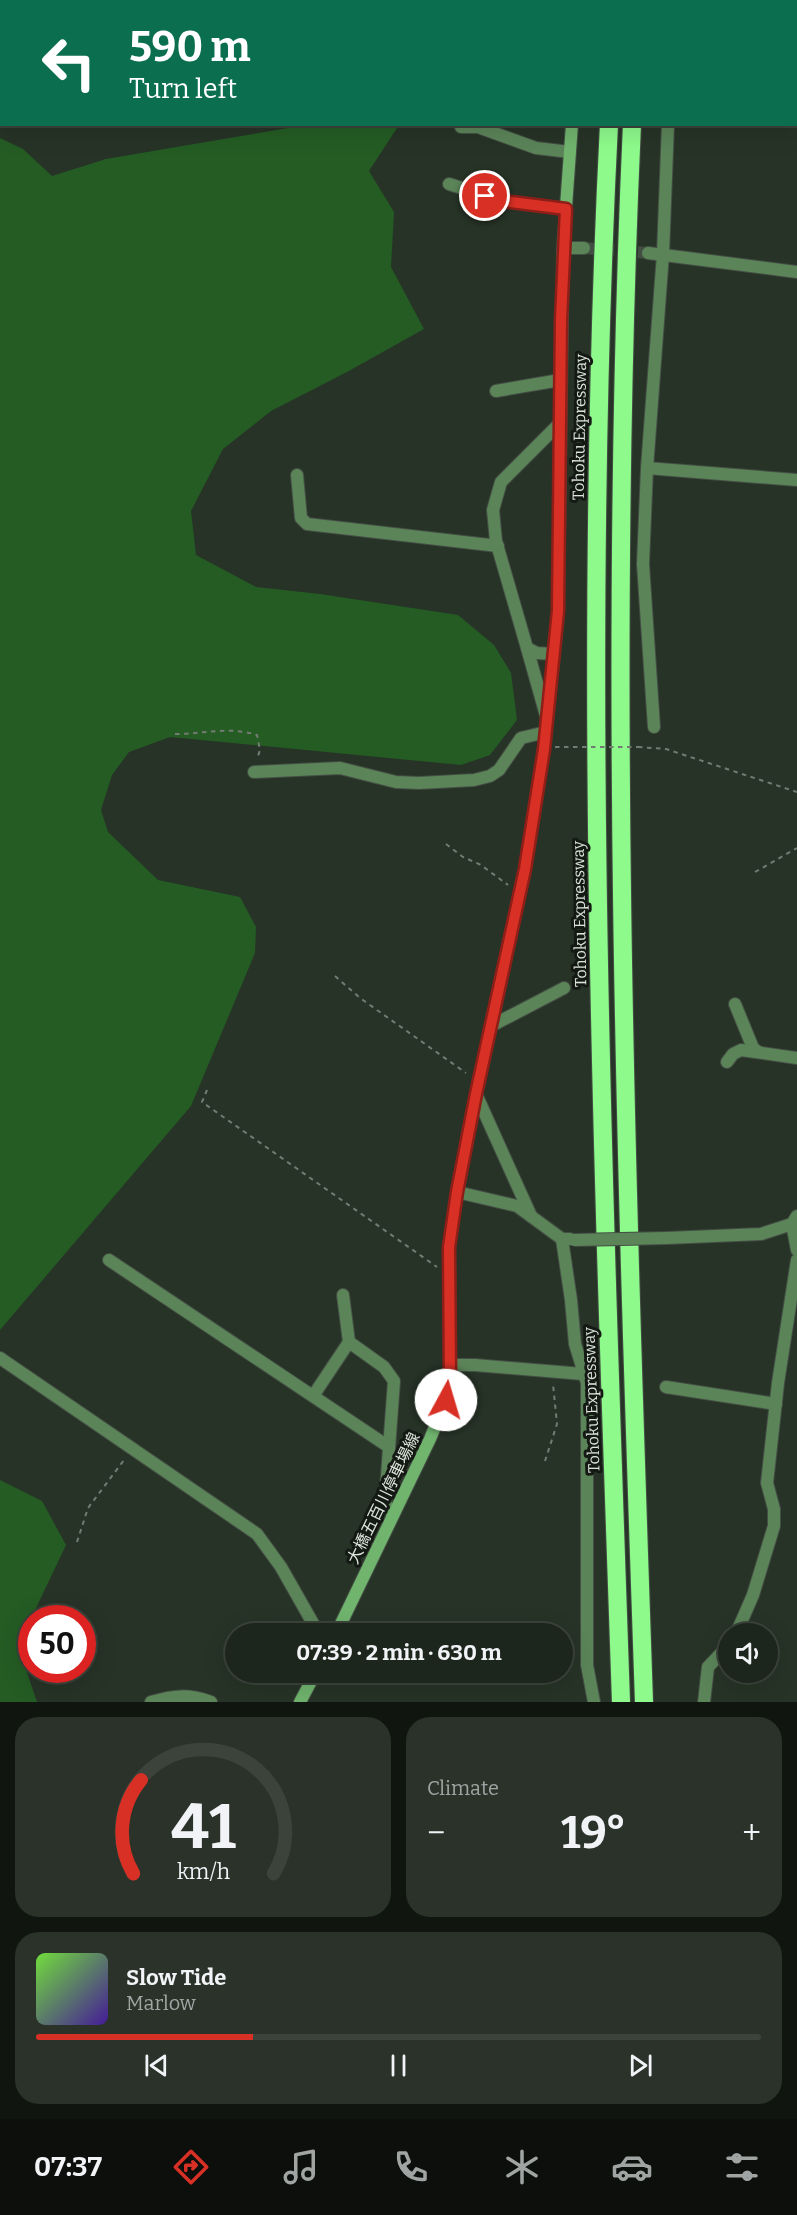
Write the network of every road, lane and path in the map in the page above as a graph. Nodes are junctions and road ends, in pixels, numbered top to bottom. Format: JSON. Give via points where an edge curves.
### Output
{"nodes":[{"id":1,"x":572,"y":126,"type":"edge"},
{"id":2,"x":609,"y":126,"type":"edge"},
{"id":3,"x":632,"y":126,"type":"edge"},
{"id":4,"x":668,"y":126,"type":"edge"},
{"id":5,"x":460,"y":127,"type":"dead end"},
{"id":6,"x":570,"y":152,"type":"junction"},
{"id":7,"x":449,"y":184,"type":"dead end"},
{"id":8,"x":566,"y":209,"type":"junction"},
{"id":9,"x":563,"y":248,"type":"junction"},
{"id":10,"x":584,"y":248,"type":"tunnel mouth"},
{"id":11,"x":648,"y":253,"type":"tunnel mouth"},
{"id":12,"x":663,"y":254,"type":"junction"},
{"id":13,"x":797,"y":272,"type":"edge"},
{"id":14,"x":560,"y":380,"type":"junction"},
{"id":15,"x":496,"y":391,"type":"dead end"},
{"id":16,"x":560,"y":423,"type":"junction"},
{"id":17,"x":647,"y":468,"type":"junction"},
{"id":18,"x":297,"y":475,"type":"dead end"},
{"id":19,"x":797,"y":480,"type":"edge"},
{"id":20,"x":498,"y":546,"type":"junction"},
{"id":21,"x":527,"y":648,"type":"junction"},
{"id":22,"x":554,"y":654,"type":"junction"},
{"id":23,"x":546,"y":726,"type":"junction"},
{"id":24,"x":654,"y":727,"type":"dead end"},
{"id":25,"x":175,"y":734,"type":"dead end"},
{"id":26,"x":555,"y":747,"type":"dead end"},
{"id":27,"x":254,"y":772,"type":"joint"},
{"id":28,"x":797,"y":792,"type":"edge"},
{"id":29,"x":446,"y":844,"type":"dead end"},
{"id":30,"x":797,"y":848,"type":"edge"},
{"id":31,"x":755,"y":872,"type":"dead end"},
{"id":32,"x":521,"y":889,"type":"junction"},
{"id":33,"x":335,"y":976,"type":"dead end"},
{"id":34,"x":564,"y":988,"type":"dead end"},
{"id":35,"x":735,"y":1004,"type":"dead end"},
{"id":36,"x":491,"y":1026,"type":"junction"},
{"id":37,"x":758,"y":1052,"type":"junction"},
{"id":38,"x":797,"y":1058,"type":"edge"},
{"id":39,"x":727,"y":1062,"type":"dead end"},
{"id":40,"x":477,"y":1088,"type":"junction"},
{"id":41,"x":207,"y":1090,"type":"dead end"},
{"id":42,"x":457,"y":1192,"type":"junction"},
{"id":43,"x":531,"y":1216,"type":"junction"},
{"id":44,"x":794,"y":1220,"type":"edge"},
{"id":45,"x":568,"y":1239,"type":"junction"},
{"id":46,"x":797,"y":1250,"type":"edge"},
{"id":47,"x":109,"y":1260,"type":"dead end"},
{"id":48,"x":797,"y":1260,"type":"edge"},
{"id":49,"x":449,"y":1275,"type":"junction"},
{"id":50,"x":343,"y":1294,"type":"dead end"},
{"id":51,"x":349,"y":1342,"type":"junction"},
{"id":52,"x":0,"y":1358,"type":"edge"},
{"id":53,"x":450,"y":1365,"type":"junction"},
{"id":54,"x":551,"y":1372,"type":"junction"},
{"id":55,"x":583,"y":1374,"type":"junction"},
{"id":56,"x":666,"y":1387,"type":"dead end"},
{"id":57,"x":313,"y":1396,"type":"junction"},
{"id":58,"x":776,"y":1404,"type":"junction"},
{"id":59,"x":389,"y":1447,"type":"junction"},
{"id":60,"x":131,"y":1450,"type":"junction"},
{"id":61,"x":545,"y":1461,"type":"dead end"},
{"id":62,"x":393,"y":1515,"type":"junction"},
{"id":63,"x":76,"y":1542,"type":"dead end"},
{"id":64,"x":313,"y":1623,"type":"edge"},
{"id":65,"x":341,"y":1623,"type":"edge"},
{"id":66,"x":741,"y":1623,"type":"edge"},
{"id":67,"x":718,"y":1657,"type":"edge"},
{"id":68,"x":310,"y":1683,"type":"edge"},
{"id":69,"x":151,"y":1702,"type":"edge"},
{"id":70,"x":211,"y":1702,"type":"edge"},
{"id":71,"x":300,"y":1702,"type":"edge"},
{"id":72,"x":594,"y":1702,"type":"edge"},
{"id":73,"x":621,"y":1702,"type":"edge"},
{"id":74,"x":644,"y":1702,"type":"edge"},
{"id":75,"x":704,"y":1702,"type":"edge"}],
"edges":[{"from":1,"to":6,"type":"main road","name":"大橋五百川停車場線"},
{"from":2,"to":73,"type":"highway","name":"Tohoku Expressway","via":[[597,444],[598,956]]},
{"from":3,"to":74,"type":"highway","via":[[621,444],[622,954]]},
{"from":4,"to":12,"type":"street"},
{"from":5,"to":6,"type":"street","via":[[478,127],[536,148]]},
{"from":6,"to":8,"type":"main road","name":"大橋五百川停車場線"},
{"from":7,"to":8,"type":"street","via":[[503,201]]},
{"from":8,"to":9,"type":"main road","name":"大橋五百川停車場線"},
{"from":9,"to":10,"type":"street"},
{"from":9,"to":14,"type":"main road","name":"大橋五百川停車場線"},
{"from":11,"to":12,"type":"street"},
{"from":12,"to":13,"type":"street"},
{"from":12,"to":17,"type":"street"},
{"from":14,"to":15,"type":"street"},
{"from":14,"to":16,"type":"main road","name":"大橋五百川停車場線"},
{"from":16,"to":20,"type":"street","via":[[501,482],[493,510]]},
{"from":16,"to":22,"type":"main road","name":"大橋五百川停車場線"},
{"from":17,"to":19,"type":"street"},
{"from":17,"to":24,"type":"street","via":[[643,564]]},
{"from":18,"to":20,"type":"street","via":[[301,518],[307,524]]},
{"from":20,"to":21,"type":"street"},
{"from":21,"to":22,"type":"street"},
{"from":21,"to":23,"type":"street"},
{"from":22,"to":23,"type":"main road","name":"大橋五百川停車場線"},
{"from":23,"to":27,"type":"street","via":[[521,738],[499,770],[474,780],[408,783],[340,768]]},
{"from":23,"to":32,"type":"main road","name":"大橋五百川停車場線"},
{"from":25,"to":27,"type":"path","via":[[224,729],[257,735],[261,750]]},
{"from":26,"to":28,"type":"path","bridge":true,"via":[[666,749]]},
{"from":29,"to":32,"type":"path","via":[[503,884]]},
{"from":30,"to":31,"type":"path"},
{"from":32,"to":36,"type":"main road","name":"大橋五百川停車場線"},
{"from":33,"to":40,"type":"path"},
{"from":34,"to":36,"type":"street"},
{"from":35,"to":37,"type":"street"},
{"from":36,"to":40,"type":"main road","name":"大橋五百川停車場線"},
{"from":37,"to":38,"type":"street"},
{"from":37,"to":39,"type":"street","via":[[741,1050]]},
{"from":40,"to":42,"type":"main road","name":"大橋五百川停車場線"},
{"from":40,"to":43,"type":"street"},
{"from":41,"to":49,"type":"path","via":[[202,1102]]},
{"from":42,"to":43,"type":"street","via":[[517,1206]]},
{"from":42,"to":49,"type":"main road","name":"大橋五百川停車場線"},
{"from":43,"to":45,"type":"street"},
{"from":44,"to":45,"type":"street","bridge":true,"via":[[761,1234]]},
{"from":44,"to":46,"type":"street"},
{"from":45,"to":55,"type":"street","via":[[575,1344]]},
{"from":47,"to":57,"type":"street"},
{"from":48,"to":58,"type":"street"},
{"from":49,"to":53,"type":"main road","name":"大橋五百川停車場線"},
{"from":50,"to":51,"type":"street"},
{"from":51,"to":57,"type":"street"},
{"from":51,"to":59,"type":"street","via":[[384,1367],[394,1381]]},
{"from":52,"to":60,"type":"street"},
{"from":53,"to":54,"type":"street"},
{"from":53,"to":62,"type":"main road","name":"大橋五百川停車場線","via":[[446,1400]]},
{"from":54,"to":55,"type":"street"},
{"from":54,"to":61,"type":"path","via":[[557,1424]]},
{"from":55,"to":72,"type":"street","via":[[588,1391],[587,1665]]},
{"from":56,"to":58,"type":"street"},
{"from":57,"to":59,"type":"street"},
{"from":58,"to":66,"type":"street","via":[[767,1483],[774,1526]]},
{"from":59,"to":62,"type":"street","via":[[385,1503]]},
{"from":60,"to":63,"type":"path","via":[[88,1508]]},
{"from":60,"to":64,"type":"street","via":[[257,1534]]},
{"from":62,"to":65,"type":"main road","name":"大橋五百川停車場線"},
{"from":67,"to":75,"type":"street","via":[[708,1667]]},
{"from":68,"to":71,"type":"main road"},
{"from":69,"to":70,"type":"street","via":[[185,1695]]}]}
